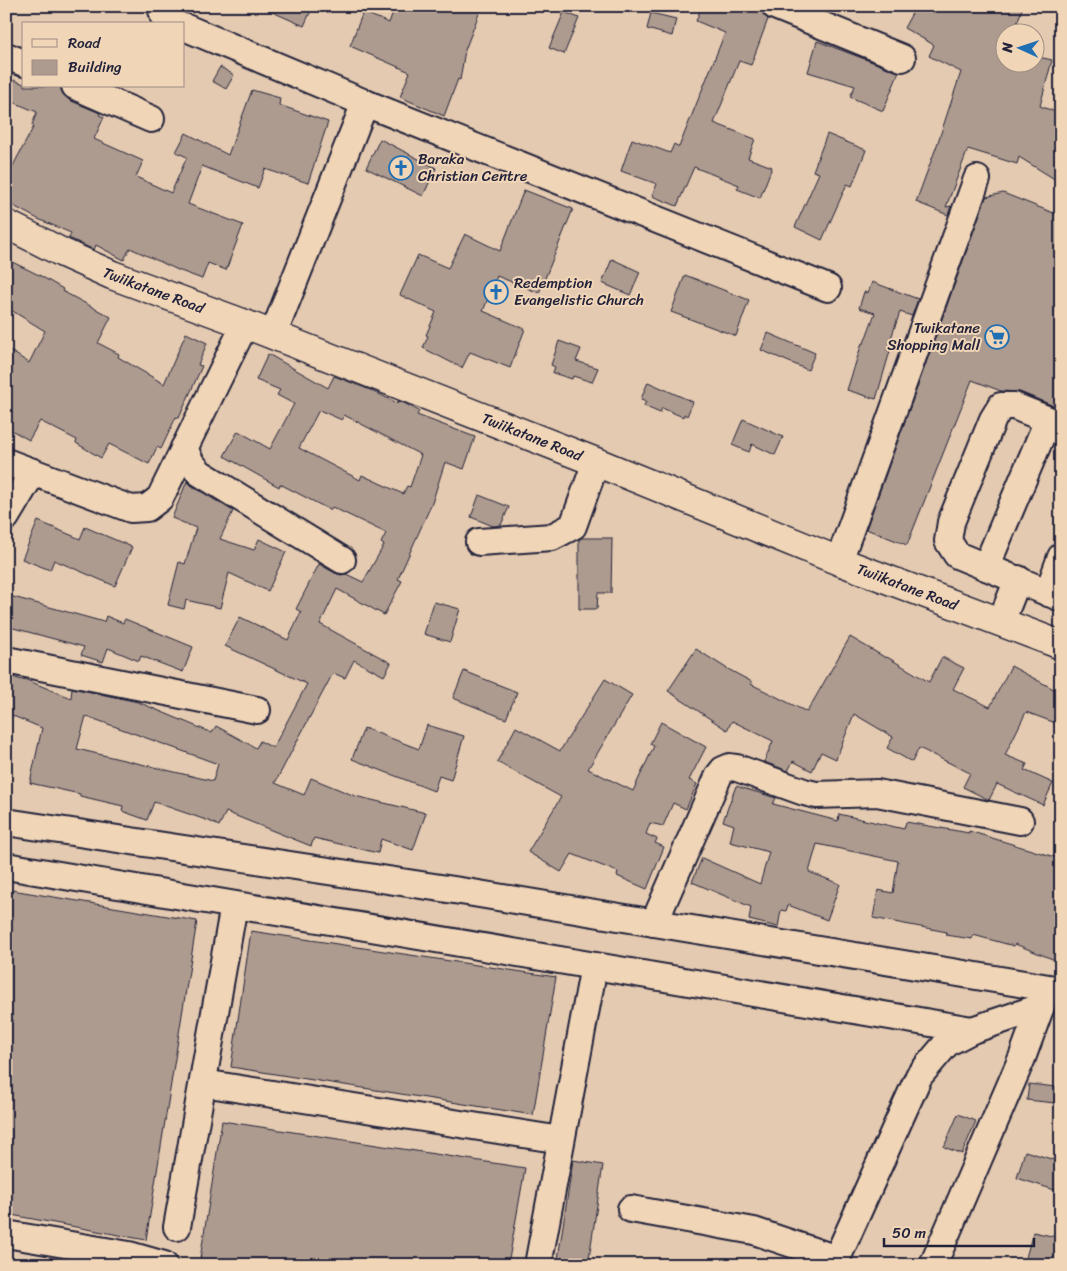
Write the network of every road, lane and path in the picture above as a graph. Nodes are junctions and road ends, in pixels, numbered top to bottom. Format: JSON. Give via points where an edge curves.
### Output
{"nodes":[{"id":1,"x":161,"y":6,"type":"edge"},
{"id":2,"x":775,"y":6,"type":"edge"},
{"id":3,"x":172,"y":22,"type":"edge"},
{"id":4,"x":185,"y":27,"type":"edge"},
{"id":5,"x":6,"y":56,"type":"edge"},
{"id":6,"x":902,"y":58,"type":"dead end"},
{"id":7,"x":22,"y":62,"type":"edge"},
{"id":8,"x":80,"y":88,"type":"edge"},
{"id":9,"x":365,"y":103,"type":"junction"},
{"id":10,"x":151,"y":119,"type":"dead end"},
{"id":11,"x":977,"y":179,"type":"dead end"},
{"id":12,"x":6,"y":224,"type":"edge"},
{"id":13,"x":828,"y":288,"type":"dead end"},
{"id":14,"x":244,"y":324,"type":"junction"},
{"id":15,"x":273,"y":335,"type":"junction"},
{"id":16,"x":1054,"y":422,"type":"edge"},
{"id":17,"x":184,"y":448,"type":"junction"},
{"id":18,"x":6,"y":462,"type":"edge"},
{"id":19,"x":596,"y":462,"type":"junction"},
{"id":20,"x":33,"y":472,"type":"junction"},
{"id":21,"x":6,"y":517,"type":"edge"},
{"id":22,"x":479,"y":542,"type":"dead end"},
{"id":23,"x":1061,"y":557,"type":"edge"},
{"id":24,"x":342,"y":560,"type":"dead end"},
{"id":25,"x":839,"y":561,"type":"junction"},
{"id":26,"x":986,"y":567,"type":"junction"},
{"id":27,"x":1018,"y":579,"type":"junction"},
{"id":28,"x":1054,"y":595,"type":"edge"},
{"id":29,"x":1002,"y":622,"type":"junction"},
{"id":30,"x":1061,"y":644,"type":"edge"},
{"id":31,"x":6,"y":660,"type":"edge"},
{"id":32,"x":257,"y":710,"type":"dead end"},
{"id":33,"x":1020,"y":821,"type":"dead end"},
{"id":34,"x":6,"y":822,"type":"edge"},
{"id":35,"x":6,"y":866,"type":"edge"},
{"id":36,"x":234,"y":905,"type":"junction"},
{"id":37,"x":654,"y":923,"type":"junction"},
{"id":38,"x":594,"y":966,"type":"junction"},
{"id":39,"x":1050,"y":995,"type":"edge"},
{"id":40,"x":972,"y":1030,"type":"junction"},
{"id":41,"x":203,"y":1083,"type":"junction"},
{"id":42,"x":561,"y":1140,"type":"junction"},
{"id":43,"x":631,"y":1209,"type":"dead end"},
{"id":44,"x":178,"y":1227,"type":"dead end"},
{"id":45,"x":6,"y":1234,"type":"edge"},
{"id":46,"x":129,"y":1260,"type":"edge"},
{"id":47,"x":836,"y":1262,"type":"edge"},
{"id":48,"x":164,"y":1265,"type":"edge"},
{"id":49,"x":538,"y":1265,"type":"edge"},
{"id":50,"x":933,"y":1265,"type":"edge"}],
"edges":[{"from":1,"to":3,"type":"street","via":[[164,18]]},
{"from":2,"to":6,"type":"street"},
{"from":4,"to":9,"type":"street"},
{"from":5,"to":7,"type":"street"},
{"from":8,"to":10,"type":"street"},
{"from":9,"to":13,"type":"street"},
{"from":9,"to":15,"type":"street"},
{"from":11,"to":25,"type":"street"},
{"from":12,"to":14,"type":"main road","name":"Twiikatane Road","via":[[88,265]]},
{"from":14,"to":15,"type":"main road","name":"Twiikatane Road"},
{"from":14,"to":17,"type":"street"},
{"from":15,"to":19,"type":"main road","name":"Twiikatane Road"},
{"from":16,"to":26,"type":"street"},
{"from":16,"to":26,"type":"street","via":[[1014,406],[1001,406],[986,436],[951,522],[948,541],[957,556]]},
{"from":17,"to":20,"type":"street","via":[[160,498],[147,508],[131,509]]},
{"from":17,"to":24,"type":"street","via":[[190,463],[200,473]]},
{"from":18,"to":20,"type":"street"},
{"from":19,"to":22,"type":"street","via":[[573,526],[552,537]]},
{"from":19,"to":25,"type":"main road","name":"Twiikatane Road"},
{"from":20,"to":21,"type":"street"},
{"from":23,"to":28,"type":"street"},
{"from":25,"to":29,"type":"main road","name":"Twiikatane Road"},
{"from":26,"to":27,"type":"street"},
{"from":27,"to":28,"type":"street"},
{"from":27,"to":29,"type":"street"},
{"from":29,"to":30,"type":"main road","name":"Twiikatane Road"},
{"from":31,"to":32,"type":"street"},
{"from":33,"to":37,"type":"street","via":[[877,793],[816,795],[730,767],[719,775]]},
{"from":34,"to":37,"type":"street"},
{"from":35,"to":36,"type":"street"},
{"from":36,"to":38,"type":"street"},
{"from":36,"to":41,"type":"street"},
{"from":37,"to":39,"type":"street"},
{"from":38,"to":40,"type":"street"},
{"from":38,"to":42,"type":"street"},
{"from":39,"to":40,"type":"street"},
{"from":39,"to":50,"type":"street"},
{"from":40,"to":47,"type":"street","via":[[947,1043],[919,1076]]},
{"from":41,"to":42,"type":"street"},
{"from":41,"to":44,"type":"street"},
{"from":42,"to":49,"type":"street"},
{"from":43,"to":47,"type":"street","via":[[754,1231]]},
{"from":45,"to":46,"type":"street"},
{"from":46,"to":48,"type":"street"}]}
